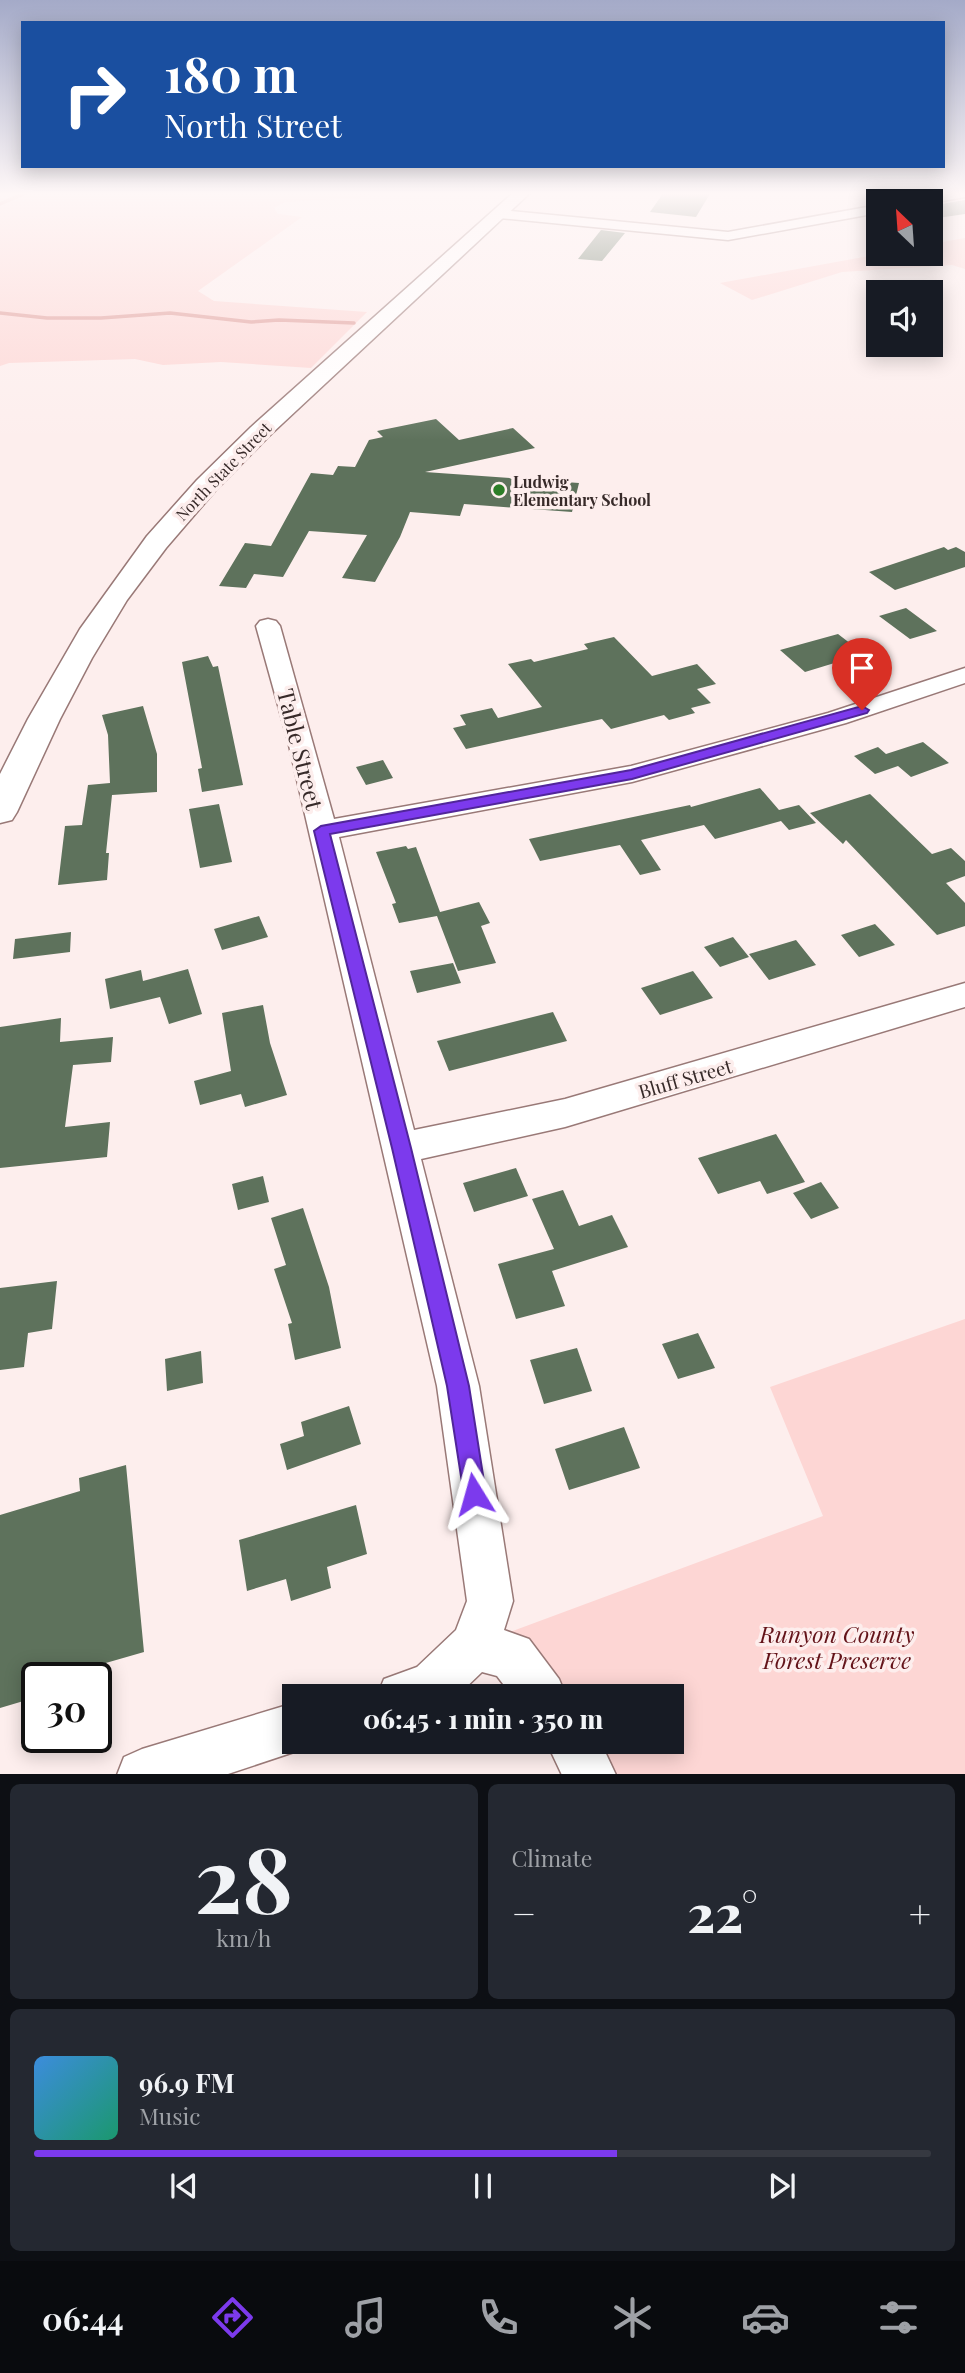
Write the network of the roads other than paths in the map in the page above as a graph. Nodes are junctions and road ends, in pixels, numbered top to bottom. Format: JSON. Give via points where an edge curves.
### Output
{"nodes":[{"id":1,"x":433,"y":275,"type":"edge"},
{"id":2,"x":268,"y":626,"type":"dead end"},
{"id":3,"x":965,"y":675,"type":"edge"},
{"id":4,"x":0,"y":812,"type":"edge"},
{"id":5,"x":321,"y":831,"type":"junction"},
{"id":6,"x":965,"y":995,"type":"edge"},
{"id":7,"x":401,"y":1148,"type":"junction"},
{"id":8,"x":474,"y":1646,"type":"junction"},
{"id":9,"x":434,"y":1684,"type":"edge"},
{"id":10,"x":533,"y":1684,"type":"edge"},
{"id":11,"x":282,"y":1732,"type":"edge"},
{"id":12,"x":579,"y":1754,"type":"edge"},
{"id":13,"x":142,"y":1774,"type":"edge"},
{"id":14,"x":592,"y":1774,"type":"edge"}],
"edges":[{"from":1,"to":4,"type":"main road","name":"North State Street","via":[[221,470],[139,564],[80,652]]},
{"from":2,"to":5,"type":"street","name":"Table Street"},
{"from":3,"to":5,"type":"street","via":[[837,718],[632,774]]},
{"from":5,"to":7,"type":"street","name":"Table Street"},
{"from":6,"to":7,"type":"street","name":"Bluff Street","via":[[565,1113]]},
{"from":7,"to":8,"type":"street","name":"Table Street","via":[[458,1386],[490,1601]]},
{"from":8,"to":9,"type":"street"},
{"from":8,"to":10,"type":"street","via":[[512,1656]]},
{"from":11,"to":13,"type":"street"},
{"from":12,"to":14,"type":"street"}]}
